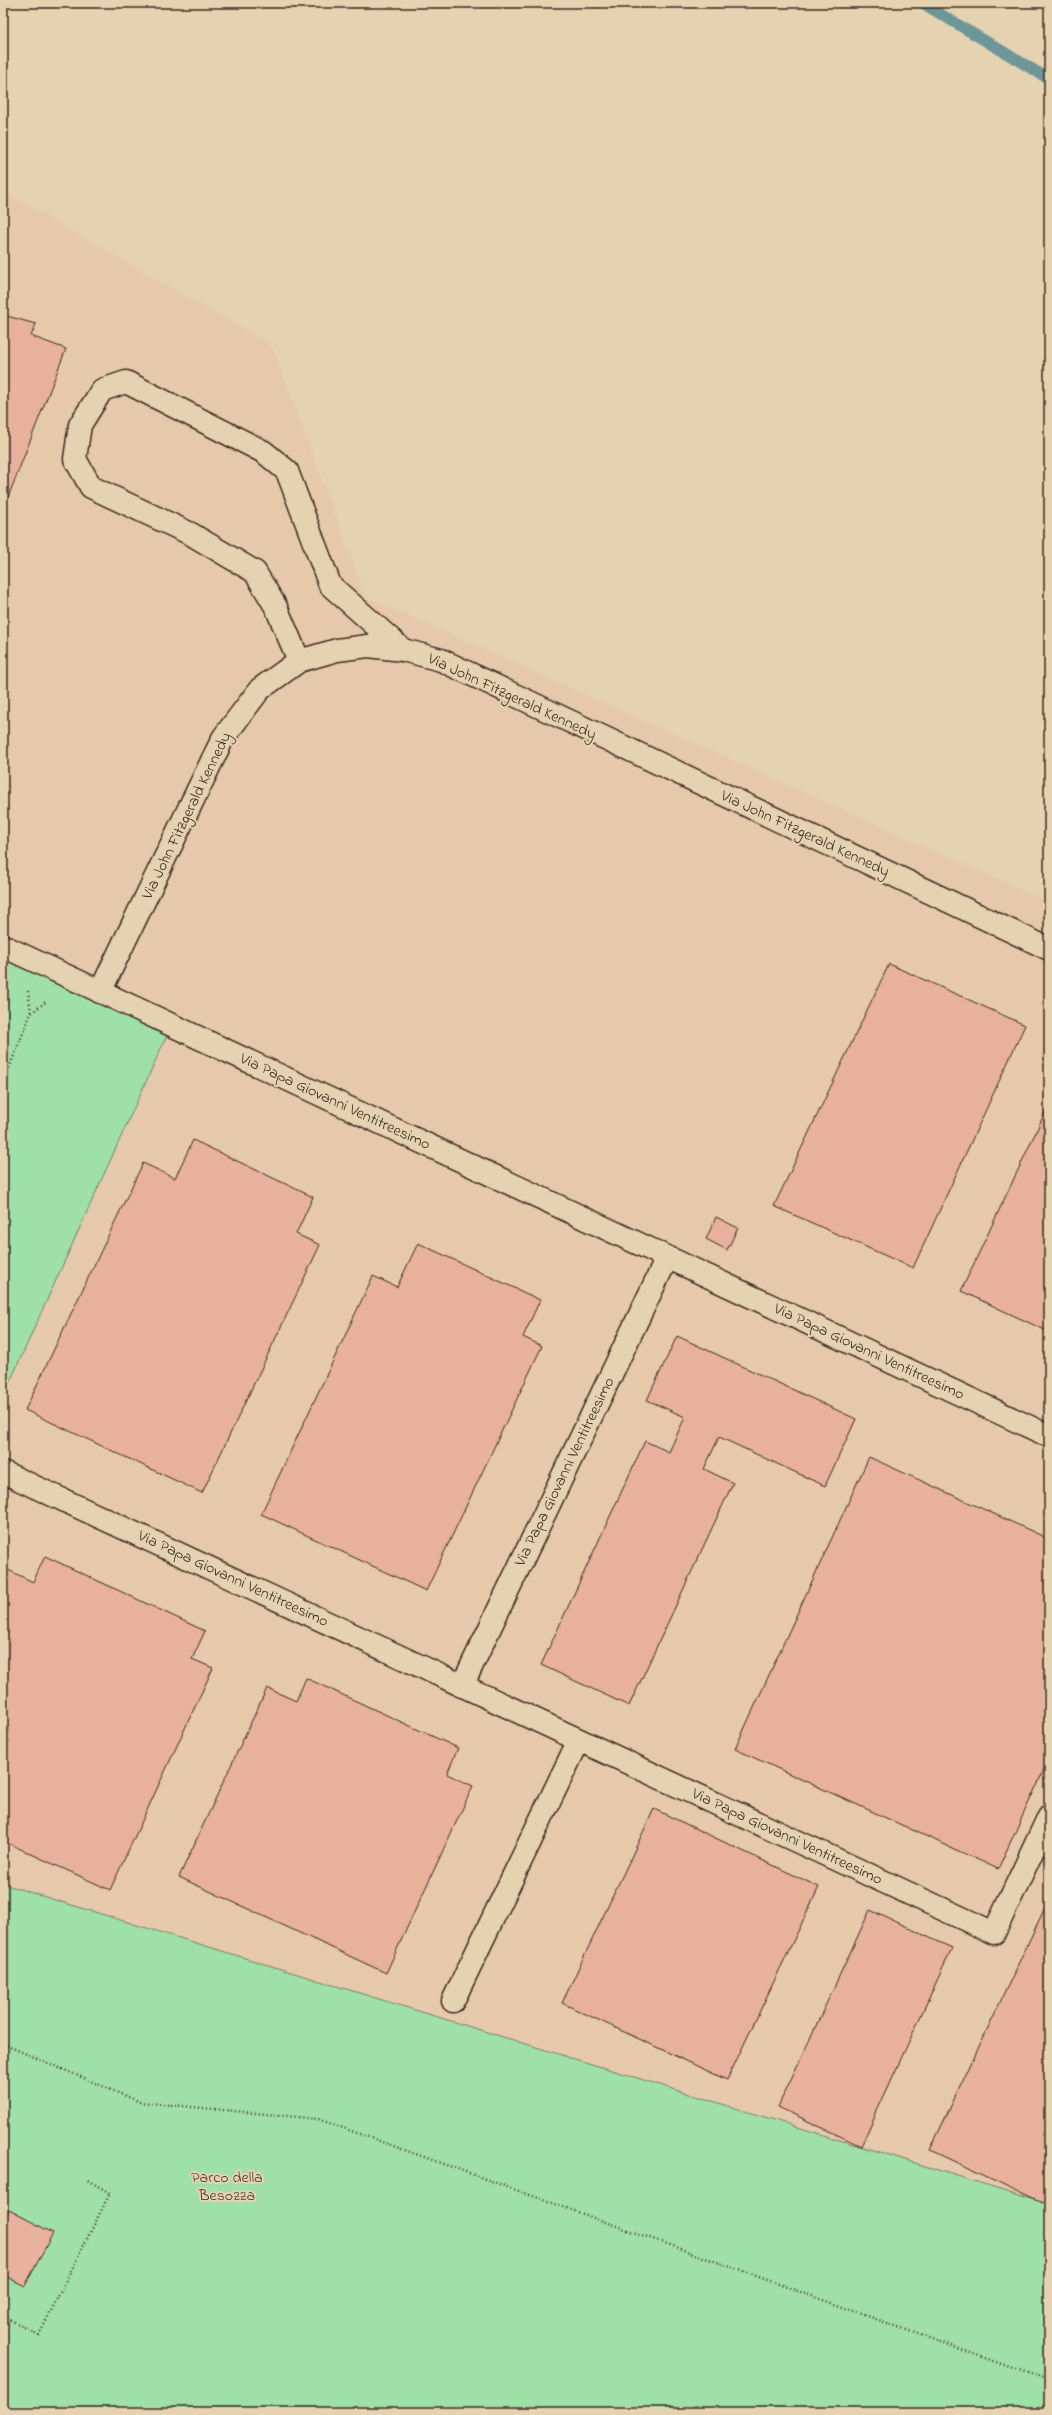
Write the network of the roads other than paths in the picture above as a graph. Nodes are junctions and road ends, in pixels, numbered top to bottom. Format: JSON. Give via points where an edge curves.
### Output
{"nodes":[{"id":1,"x":403,"y":650,"type":"junction"},
{"id":2,"x":299,"y":661,"type":"junction"},
{"id":3,"x":3,"y":946,"type":"edge"},
{"id":4,"x":1049,"y":949,"type":"edge"},
{"id":5,"x":100,"y":992,"type":"junction"},
{"id":6,"x":667,"y":1258,"type":"junction"},
{"id":7,"x":1049,"y":1436,"type":"edge"},
{"id":8,"x":3,"y":1472,"type":"edge"},
{"id":9,"x":462,"y":1686,"type":"junction"},
{"id":10,"x":579,"y":1740,"type":"junction"},
{"id":11,"x":1049,"y":1816,"type":"edge"},
{"id":12,"x":453,"y":2001,"type":"dead end"}],
"edges":[{"from":1,"to":2,"type":"street","name":"Via John Fitzgerald Kennedy","via":[[368,646],[337,650]]},
{"from":1,"to":2,"type":"street","via":[[330,585],[287,471],[264,452],[126,382],[102,390],[80,425],[75,459],[91,487],[191,534],[256,572],[276,607]]},
{"from":1,"to":4,"type":"street","name":"Via John Fitzgerald Kennedy","via":[[441,660]]},
{"from":2,"to":5,"type":"street","name":"Via John Fitzgerald Kennedy","via":[[260,689],[223,738]]},
{"from":3,"to":5,"type":"street","name":"Via Papa Giovanni Ventitreesimo"},
{"from":5,"to":6,"type":"street","name":"Via Papa Giovanni Ventitreesimo"},
{"from":6,"to":7,"type":"street","name":"Via Papa Giovanni Ventitreesimo"},
{"from":6,"to":9,"type":"street","name":"Via Papa Giovanni Ventitreesimo"},
{"from":8,"to":9,"type":"street","name":"Via Papa Giovanni Ventitreesimo"},
{"from":9,"to":10,"type":"street","name":"Via Papa Giovanni Ventitreesimo"},
{"from":10,"to":11,"type":"street","name":"Via Papa Giovanni Ventitreesimo","via":[[994,1933]]},
{"from":10,"to":12,"type":"street"}]}
